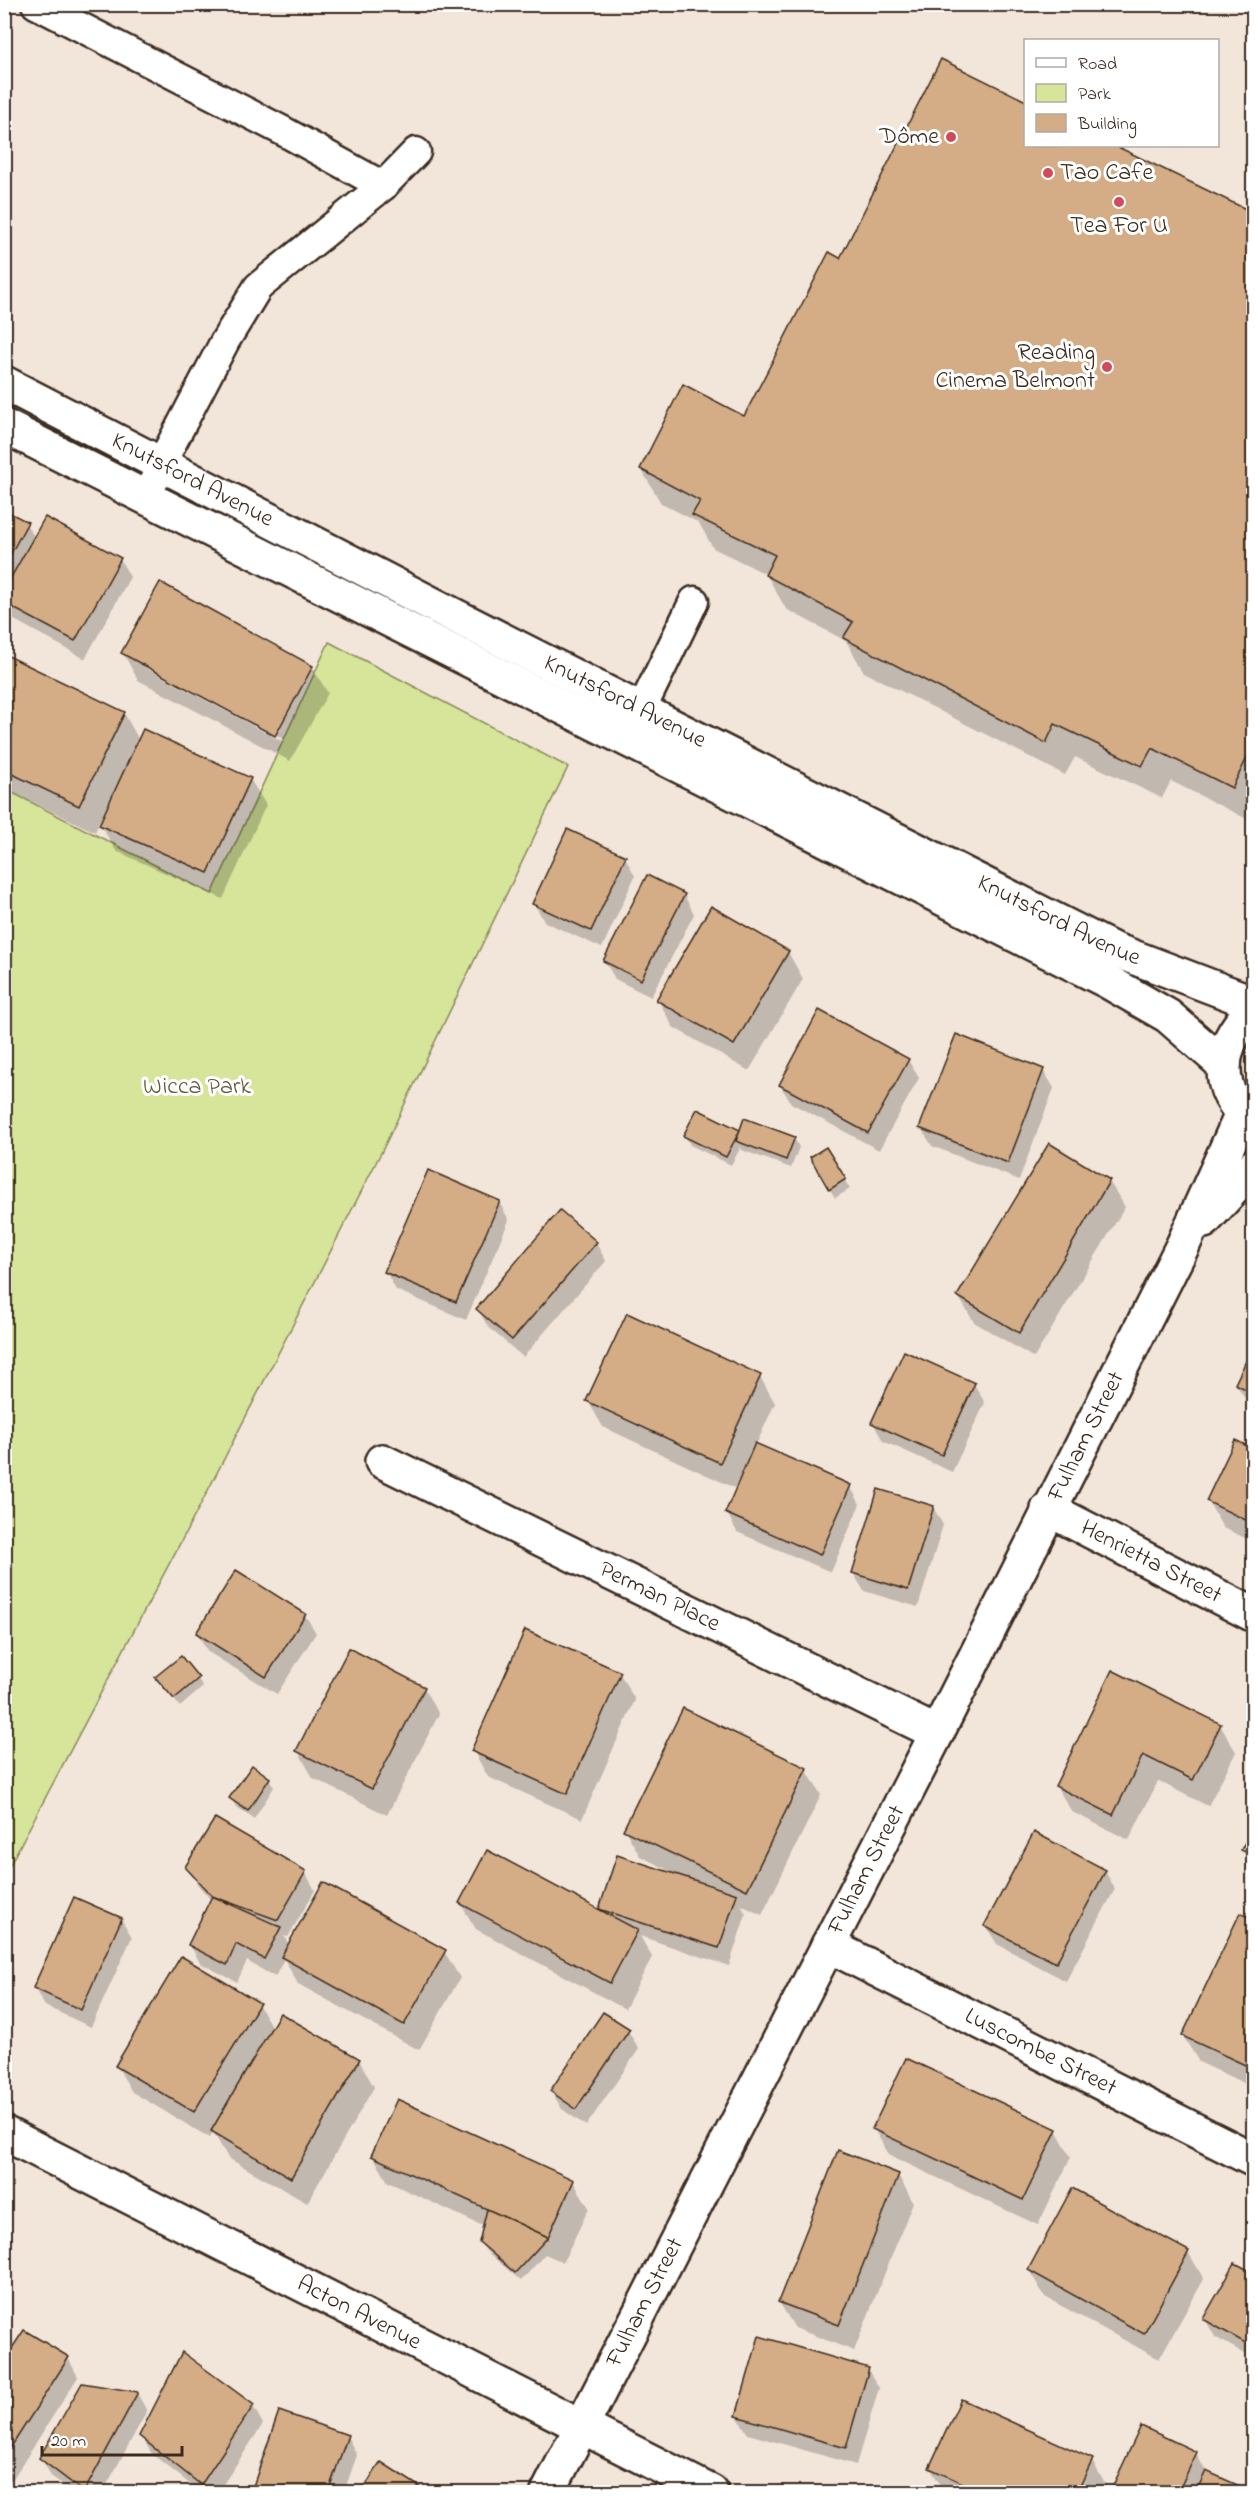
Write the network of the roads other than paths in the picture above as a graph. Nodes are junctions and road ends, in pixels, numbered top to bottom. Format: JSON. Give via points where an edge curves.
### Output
{"nodes":[{"id":1,"x":36,"y":4,"type":"edge"},
{"id":2,"x":416,"y":152,"type":"dead end"},
{"id":3,"x":383,"y":186,"type":"junction"},
{"id":4,"x":4,"y":383,"type":"edge"},
{"id":5,"x":4,"y":426,"type":"edge"},
{"id":6,"x":162,"y":462,"type":"junction"},
{"id":7,"x":147,"y":497,"type":"junction"},
{"id":8,"x":694,"y":601,"type":"dead end"},
{"id":9,"x":642,"y":709,"type":"junction"},
{"id":10,"x":627,"y":739,"type":"junction"},
{"id":11,"x":1254,"y":1003,"type":"edge"},
{"id":12,"x":1254,"y":1009,"type":"edge"},
{"id":13,"x":1224,"y":1065,"type":"junction"},
{"id":14,"x":1248,"y":1118,"type":"edge"},
{"id":15,"x":1254,"y":1166,"type":"edge"},
{"id":16,"x":1183,"y":1245,"type":"junction"},
{"id":17,"x":382,"y":1461,"type":"dead end"},
{"id":18,"x":1048,"y":1509,"type":"junction"},
{"id":19,"x":1254,"y":1615,"type":"edge"},
{"id":20,"x":937,"y":1733,"type":"junction"},
{"id":21,"x":828,"y":1945,"type":"junction"},
{"id":22,"x":4,"y":2133,"type":"edge"},
{"id":23,"x":1254,"y":2160,"type":"edge"},
{"id":24,"x":582,"y":2427,"type":"junction"},
{"id":25,"x":548,"y":2493,"type":"edge"},
{"id":26,"x":711,"y":2493,"type":"edge"}],
"edges":[{"from":1,"to":3,"type":"lane"},
{"from":2,"to":3,"type":"lane"},
{"from":3,"to":6,"type":"lane","via":[[258,286]]},
{"from":4,"to":6,"type":"street","name":"Knutsford Avenue"},
{"from":5,"to":7,"type":"street","name":"Knutsford Avenue"},
{"from":6,"to":7,"type":"lane"},
{"from":6,"to":9,"type":"street","name":"Knutsford Avenue"},
{"from":7,"to":10,"type":"street","name":"Knutsford Avenue"},
{"from":8,"to":9,"type":"lane"},
{"from":9,"to":10,"type":"lane"},
{"from":9,"to":11,"type":"street","name":"Knutsford Avenue","via":[[1112,949]]},
{"from":10,"to":13,"type":"street","name":"Knutsford Avenue","via":[[1107,981],[1168,1016]]},
{"from":12,"to":13,"type":"street","name":"Fulham Street","via":[[1238,1024],[1227,1043]]},
{"from":13,"to":14,"type":"street","name":"Fulham Street","via":[[1228,1091]]},
{"from":14,"to":16,"type":"street","name":"Fulham Street"},
{"from":15,"to":16,"type":"street","name":"Fulham Street"},
{"from":16,"to":18,"type":"street","name":"Fulham Street"},
{"from":17,"to":20,"type":"street","name":"Perman Place"},
{"from":18,"to":19,"type":"street","name":"Henrietta Street"},
{"from":18,"to":20,"type":"street","name":"Fulham Street"},
{"from":20,"to":21,"type":"street","name":"Fulham Street"},
{"from":21,"to":23,"type":"street","name":"Luscombe Street"},
{"from":21,"to":24,"type":"street","name":"Fulham Street"},
{"from":22,"to":24,"type":"street","name":"Acton Avenue"},
{"from":24,"to":25,"type":"street","name":"Fulham Street"},
{"from":24,"to":26,"type":"street","name":"Acton Avenue"}]}
